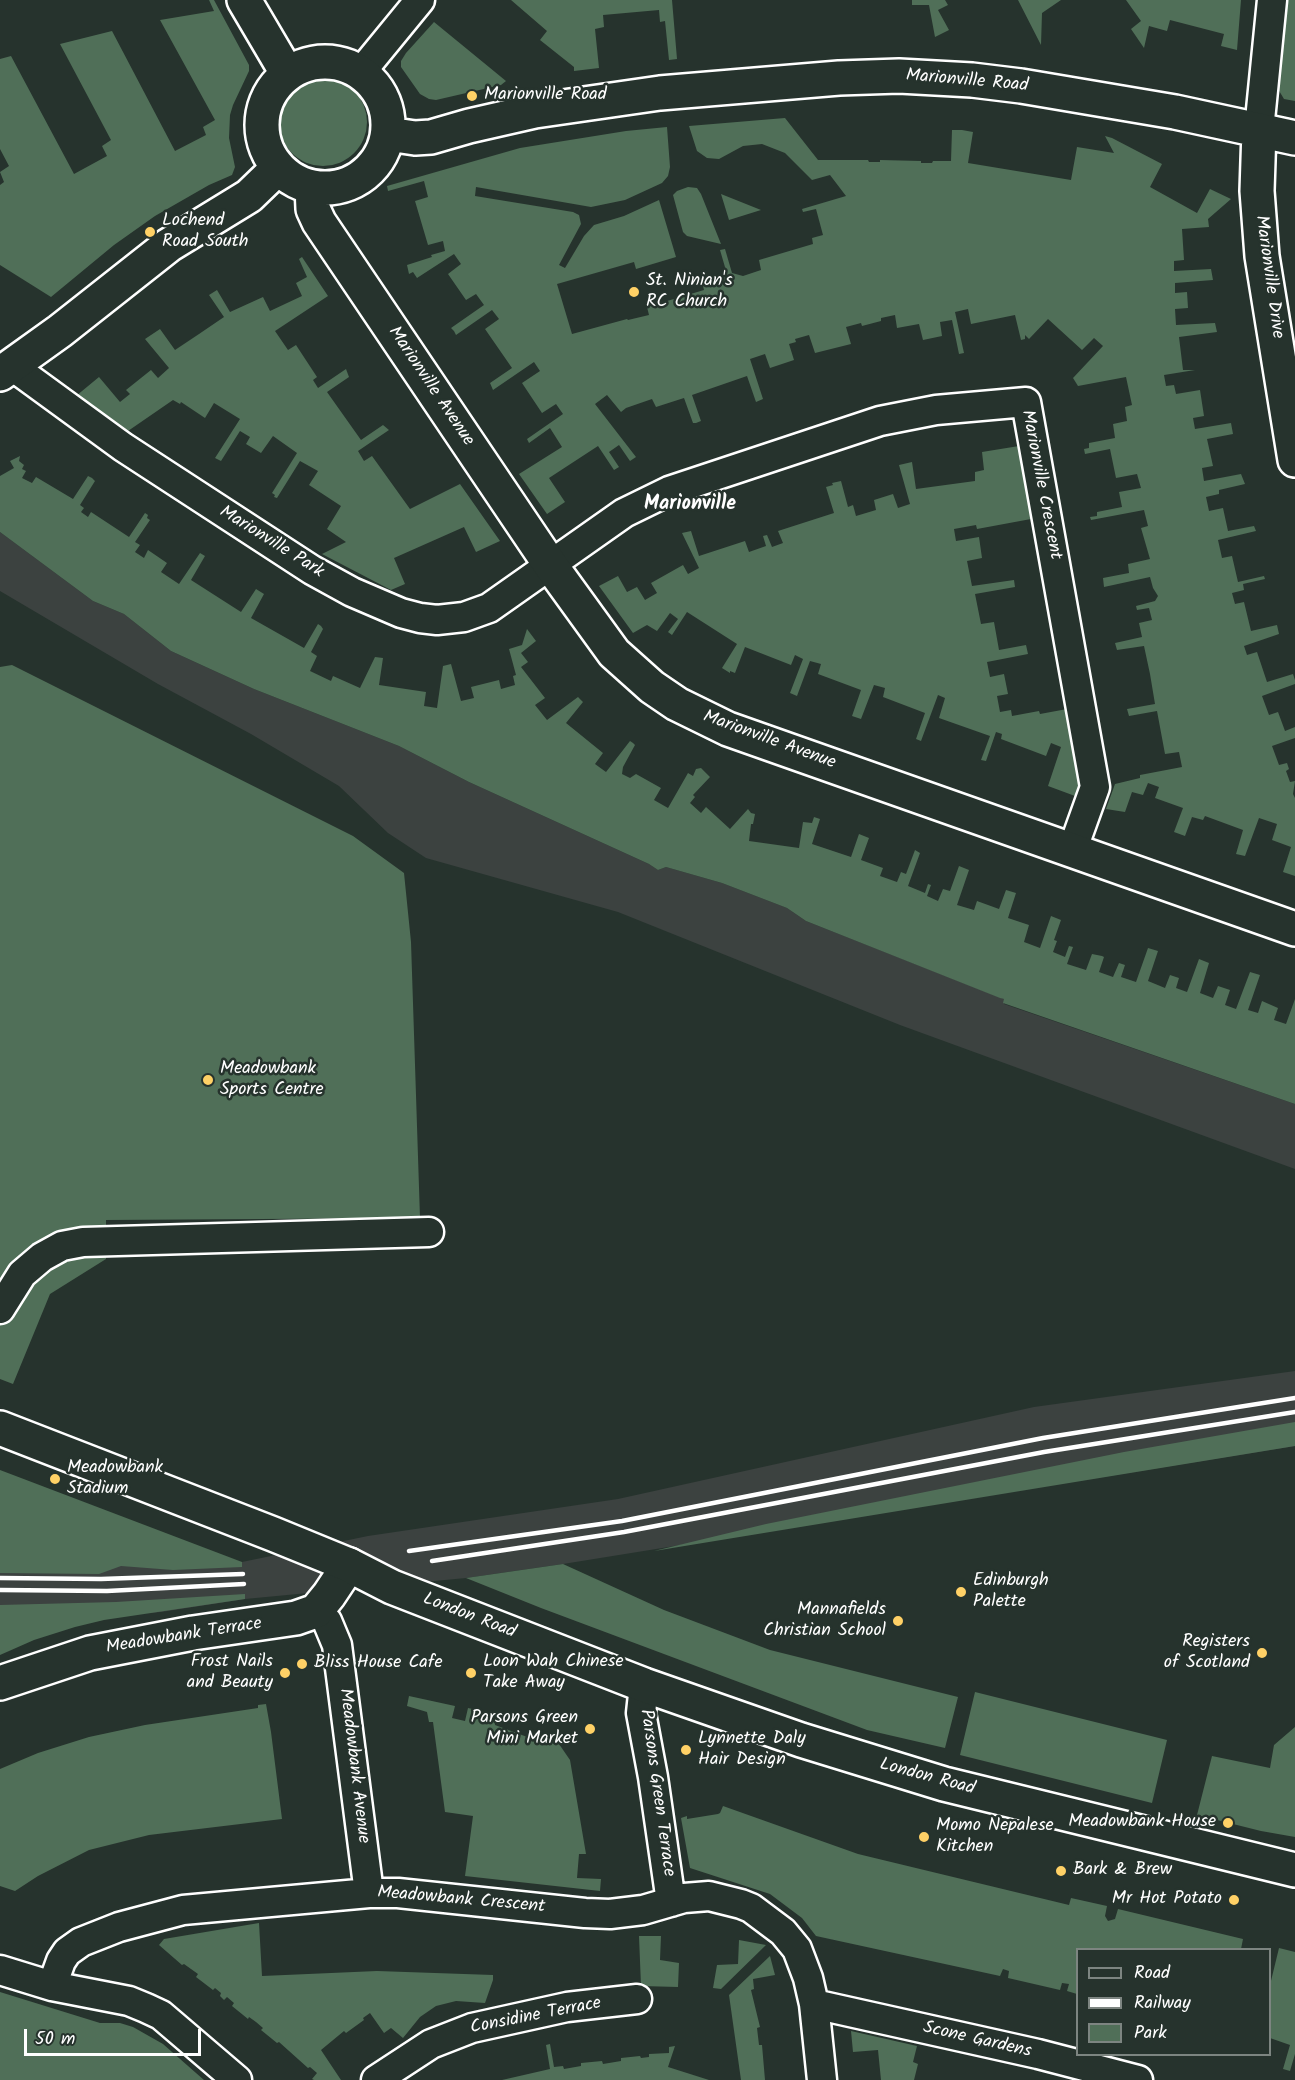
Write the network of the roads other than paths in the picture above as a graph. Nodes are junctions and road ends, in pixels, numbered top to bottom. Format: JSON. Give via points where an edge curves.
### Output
{"nodes":[{"id":1,"x":244,"y":0,"type":"edge"},
{"id":2,"x":420,"y":0,"type":"edge"},
{"id":3,"x":1272,"y":0,"type":"edge"},
{"id":4,"x":361,"y":72,"type":"junction"},
{"id":5,"x":287,"y":73,"type":"junction"},
{"id":6,"x":1259,"y":130,"type":"junction"},
{"id":7,"x":388,"y":134,"type":"junction"},
{"id":8,"x":1295,"y":138,"type":"edge"},
{"id":9,"x":278,"y":168,"type":"junction"},
{"id":10,"x":312,"y":187,"type":"junction"},
{"id":11,"x":6,"y":370,"type":"edge"},
{"id":12,"x":1294,"y":446,"type":"edge"},
{"id":13,"x":551,"y":566,"type":"junction"},
{"id":14,"x":1072,"y":851,"type":"junction"},
{"id":15,"x":1295,"y":929,"type":"edge"},
{"id":16,"x":429,"y":1232,"type":"dead end"},
{"id":17,"x":0,"y":1309,"type":"edge"},
{"id":18,"x":0,"y":1428,"type":"edge"},
{"id":19,"x":349,"y":1565,"type":"junction"},
{"id":20,"x":316,"y":1611,"type":"junction"},
{"id":21,"x":0,"y":1683,"type":"edge"},
{"id":22,"x":644,"y":1685,"type":"junction"},
{"id":23,"x":1295,"y":1870,"type":"edge"},
{"id":24,"x":369,"y":1893,"type":"junction"},
{"id":25,"x":671,"y":1902,"type":"junction"},
{"id":26,"x":0,"y":1970,"type":"edge"},
{"id":27,"x":52,"y":1986,"type":"junction"},
{"id":28,"x":637,"y":1999,"type":"dead end"},
{"id":29,"x":814,"y":2004,"type":"junction"},
{"id":30,"x":237,"y":2080,"type":"edge"},
{"id":31,"x":376,"y":2080,"type":"edge"},
{"id":32,"x":822,"y":2080,"type":"edge"},
{"id":33,"x":1138,"y":2080,"type":"edge"}],
"edges":[{"from":1,"to":5,"type":"street"},
{"from":2,"to":4,"type":"street"},
{"from":3,"to":6,"type":"street"},
{"from":4,"to":5,"type":"street","via":[[324,61],[311,62]]},
{"from":4,"to":7,"type":"street","via":[[383,99]]},
{"from":5,"to":9,"type":"street","via":[[274,85],[261,119],[262,137]]},
{"from":6,"to":7,"type":"street","name":"Marionville Road","via":[[1021,86],[899,76],[660,93],[535,111],[431,137]]},
{"from":6,"to":8,"type":"street","name":"Marionville Road"},
{"from":6,"to":12,"type":"street","name":"Marionville Drive","via":[[1257,191],[1262,256]]},
{"from":7,"to":10,"type":"street","via":[[377,161],[355,181],[327,188]]},
{"from":9,"to":10,"type":"street"},
{"from":9,"to":11,"type":"street","via":[[249,196],[169,245]]},
{"from":10,"to":13,"type":"street","name":"Marionville Avenue","via":[[313,208],[319,222]]},
{"from":11,"to":13,"type":"street","name":"Marionville Park","via":[[312,570],[401,613],[437,620],[473,614],[498,603]]},
{"from":13,"to":14,"type":"street","name":"Marionville Avenue","via":[[614,653],[677,704],[743,734]]},
{"from":13,"to":14,"type":"street","name":"Marionville Crescent","via":[[624,513],[681,487],[880,421],[936,410],[1026,402],[1095,787]]},
{"from":14,"to":15,"type":"street","name":"Marionville Avenue"},
{"from":16,"to":17,"type":"street","via":[[83,1242],[62,1246],[42,1257],[22,1274]]},
{"from":18,"to":19,"type":"street","name":"London Road"},
{"from":19,"to":20,"type":"street"},
{"from":19,"to":22,"type":"street","name":"London Road","via":[[392,1587]]},
{"from":20,"to":21,"type":"street","name":"Meadowbank Terrace","via":[[296,1618],[90,1653]]},
{"from":20,"to":24,"type":"street","name":"Meadowbank Avenue","via":[[327,1621],[337,1645]]},
{"from":22,"to":23,"type":"street","name":"London Road","via":[[851,1757],[944,1784]]},
{"from":22,"to":25,"type":"street","name":"Parsons Green Terrace","via":[[641,1713]]},
{"from":24,"to":25,"type":"street","name":"Meadowbank Crescent","via":[[426,1894],[591,1913],[622,1913]]},
{"from":24,"to":27,"type":"street","name":"Meadowbank Crescent","via":[[213,1906],[150,1918],[76,1945],[61,1961]]},
{"from":25,"to":29,"type":"street","name":"Meadowbank Crescent","via":[[696,1896],[751,1908],[792,1942],[808,1978]]},
{"from":26,"to":27,"type":"street"},
{"from":27,"to":30,"type":"street","via":[[129,2001],[161,2015]]},
{"from":28,"to":31,"type":"street","name":"Considine Terrace","via":[[567,2007],[472,2028],[431,2044]]},
{"from":29,"to":32,"type":"street","name":"Meadowbank Crescent"},
{"from":29,"to":33,"type":"street","name":"Scone Gardens"}]}
